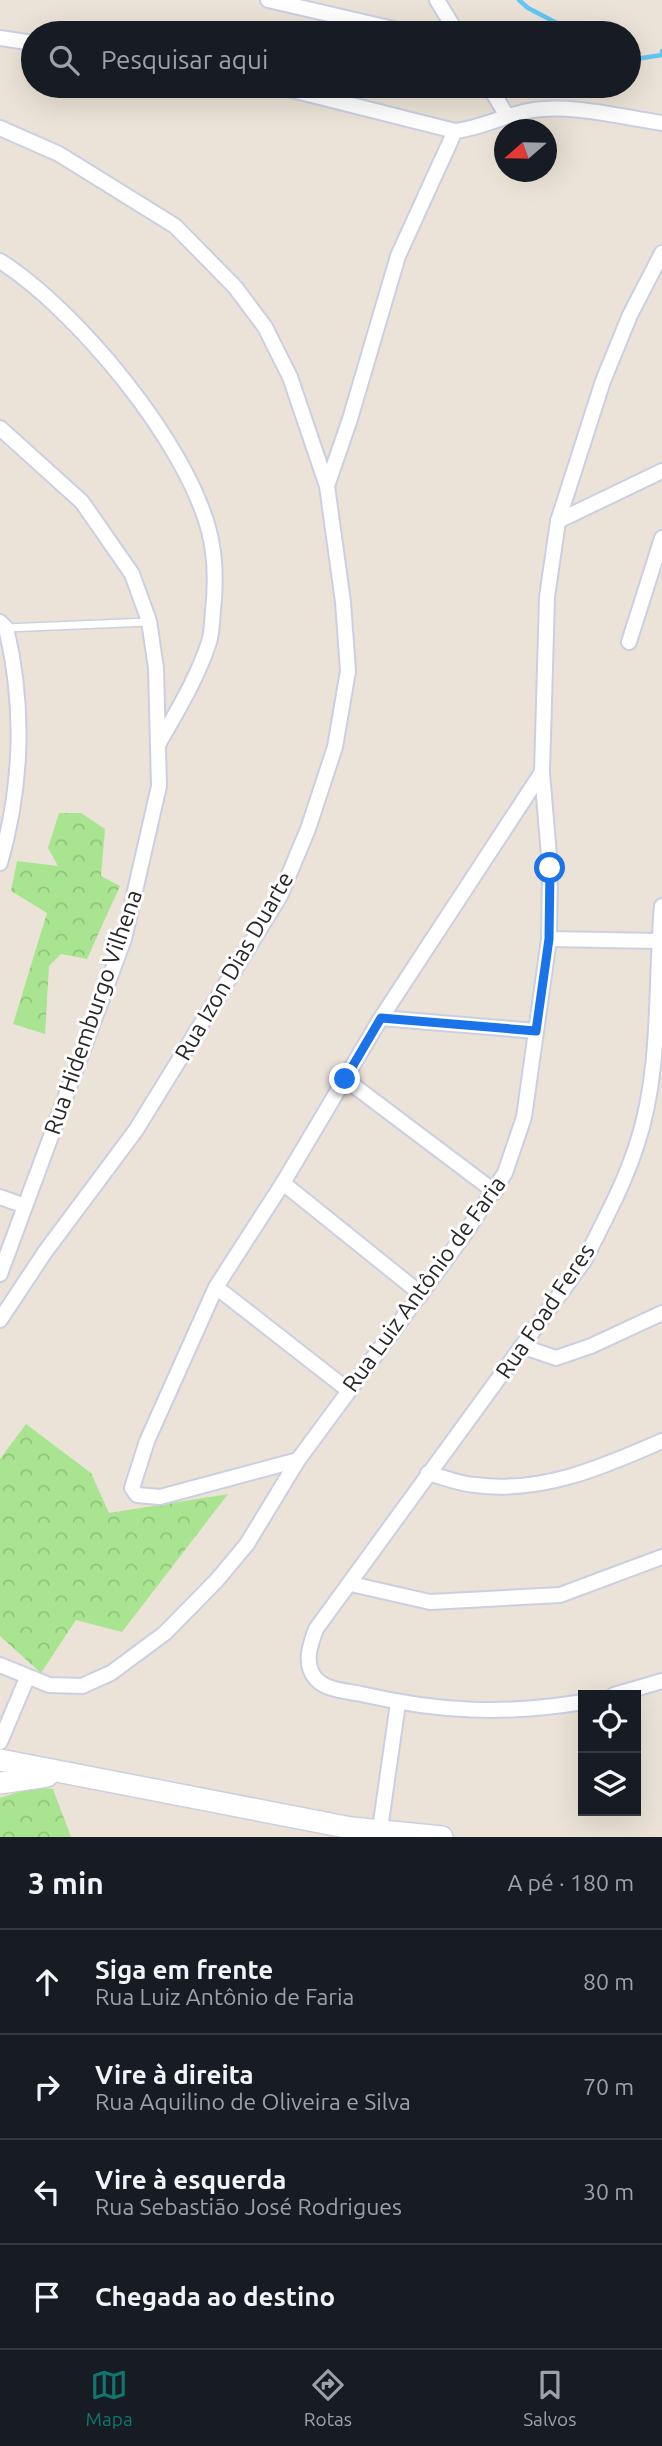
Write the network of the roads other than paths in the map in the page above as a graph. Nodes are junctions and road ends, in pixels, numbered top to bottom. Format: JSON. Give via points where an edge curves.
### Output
{"nodes":[{"id":1,"x":268,"y":0,"type":"edge"},
{"id":2,"x":437,"y":0,"type":"edge"},
{"id":3,"x":359,"y":21,"type":"edge"},
{"id":4,"x":450,"y":21,"type":"edge"},
{"id":5,"x":0,"y":38,"type":"edge"},
{"id":6,"x":21,"y":41,"type":"edge"},
{"id":7,"x":324,"y":98,"type":"edge"},
{"id":8,"x":496,"y":98,"type":"edge"},
{"id":9,"x":507,"y":116,"type":"junction"},
{"id":10,"x":662,"y":123,"type":"edge"},
{"id":11,"x":0,"y":128,"type":"edge"},
{"id":12,"x":455,"y":131,"type":"junction"},
{"id":13,"x":662,"y":253,"type":"edge"},
{"id":14,"x":0,"y":261,"type":"edge"},
{"id":15,"x":0,"y":428,"type":"edge"},
{"id":16,"x":662,"y":471,"type":"edge"},
{"id":17,"x":327,"y":486,"type":"junction"},
{"id":18,"x":558,"y":521,"type":"junction"},
{"id":19,"x":662,"y":538,"type":"edge"},
{"id":20,"x":149,"y":621,"type":"junction"},
{"id":21,"x":3,"y":625,"type":"edge"},
{"id":22,"x":629,"y":642,"type":"dead end"},
{"id":23,"x":159,"y":744,"type":"junction"},
{"id":24,"x":542,"y":772,"type":"junction"},
{"id":25,"x":0,"y":861,"type":"edge"},
{"id":26,"x":662,"y":906,"type":"edge"},
{"id":27,"x":549,"y":939,"type":"junction"},
{"id":28,"x":659,"y":941,"type":"junction"},
{"id":29,"x":381,"y":1018,"type":"junction"},
{"id":30,"x":536,"y":1031,"type":"junction"},
{"id":31,"x":345,"y":1079,"type":"junction"},
{"id":32,"x":283,"y":1183,"type":"junction"},
{"id":33,"x":495,"y":1192,"type":"junction"},
{"id":34,"x":0,"y":1197,"type":"edge"},
{"id":35,"x":25,"y":1206,"type":"junction"},
{"id":36,"x":0,"y":1274,"type":"edge"},
{"id":37,"x":216,"y":1287,"type":"junction"},
{"id":38,"x":421,"y":1294,"type":"junction"},
{"id":39,"x":662,"y":1313,"type":"edge"},
{"id":40,"x":0,"y":1320,"type":"edge"},
{"id":41,"x":524,"y":1347,"type":"junction"},
{"id":42,"x":348,"y":1390,"type":"junction"},
{"id":43,"x":662,"y":1441,"type":"edge"},
{"id":44,"x":298,"y":1460,"type":"junction"},
{"id":45,"x":428,"y":1473,"type":"junction"},
{"id":46,"x":662,"y":1557,"type":"edge"},
{"id":47,"x":351,"y":1584,"type":"junction"},
{"id":48,"x":0,"y":1665,"type":"edge"},
{"id":49,"x":27,"y":1678,"type":"junction"},
{"id":50,"x":662,"y":1681,"type":"edge"},
{"id":51,"x":631,"y":1690,"type":"edge"},
{"id":52,"x":398,"y":1703,"type":"junction"},
{"id":53,"x":578,"y":1703,"type":"edge"},
{"id":54,"x":0,"y":1742,"type":"edge"},
{"id":55,"x":0,"y":1760,"type":"edge"},
{"id":56,"x":66,"y":1775,"type":"junction"},
{"id":57,"x":0,"y":1783,"type":"edge"},
{"id":58,"x":361,"y":1832,"type":"edge"},
{"id":59,"x":443,"y":1837,"type":"edge"}],
"edges":[{"from":1,"to":3,"type":"street"},
{"from":2,"to":4,"type":"street"},
{"from":5,"to":6,"type":"street"},
{"from":7,"to":12,"type":"street"},
{"from":8,"to":9,"type":"street"},
{"from":9,"to":10,"type":"street","via":[[554,109]]},
{"from":9,"to":12,"type":"street"},
{"from":11,"to":17,"type":"street","name":"Rua Izon Dias Duarte","via":[[59,154],[175,226],[235,287],[265,327],[290,377]]},
{"from":12,"to":17,"type":"street","via":[[398,256]]},
{"from":13,"to":18,"type":"street","name":"Rua Luiz Antônio de Faria","via":[[603,381]]},
{"from":14,"to":23,"type":"street","via":[[25,277],[110,359],[169,447],[201,507],[216,578],[210,641]]},
{"from":15,"to":20,"type":"street","name":"Rua Hidemburgo Vilhena","via":[[82,502],[132,574]]},
{"from":16,"to":18,"type":"street"},
{"from":17,"to":40,"type":"street","name":"Rua Izon Dias Duarte","via":[[348,671],[335,747],[308,828],[280,896],[136,1130],[44,1252]]},
{"from":18,"to":24,"type":"street","name":"Rua Luiz Antônio de Faria","via":[[547,597]]},
{"from":19,"to":22,"type":"street"},
{"from":20,"to":21,"type":"lane"},
{"from":20,"to":23,"type":"street","name":"Rua Hidemburgo Vilhena"},
{"from":21,"to":25,"type":"street","via":[[17,687],[18,768],[10,828]]},
{"from":23,"to":35,"type":"street","name":"Rua Hidemburgo Vilhena","via":[[159,786],[124,939]]},
{"from":24,"to":27,"type":"street","name":"Rua Luiz Antônio de Faria","via":[[550,868]]},
{"from":24,"to":29,"type":"street"},
{"from":26,"to":28,"type":"street","name":"Rua Foad Feres"},
{"from":27,"to":28,"type":"street"},
{"from":27,"to":30,"type":"street","name":"Rua Luiz Antônio de Faria"},
{"from":28,"to":41,"type":"street","name":"Rua Foad Feres","via":[[653,1061],[637,1144],[584,1261]]},
{"from":29,"to":30,"type":"street"},
{"from":29,"to":31,"type":"street"},
{"from":30,"to":33,"type":"street","name":"Rua Luiz Antônio de Faria","via":[[524,1117]]},
{"from":31,"to":32,"type":"street"},
{"from":31,"to":33,"type":"street"},
{"from":32,"to":37,"type":"street"},
{"from":32,"to":38,"type":"street"},
{"from":33,"to":38,"type":"street","name":"Rua Luiz Antônio de Faria"},
{"from":34,"to":35,"type":"street"},
{"from":35,"to":36,"type":"street","name":"Rua Hidemburgo Vilhena"},
{"from":37,"to":42,"type":"street"},
{"from":37,"to":44,"type":"street","via":[[146,1441],[131,1481],[133,1492],[160,1497]]},
{"from":38,"to":42,"type":"street","name":"Rua Luiz Antônio de Faria"},
{"from":39,"to":41,"type":"street","via":[[556,1358]]},
{"from":41,"to":45,"type":"street","name":"Rua Foad Feres"},
{"from":42,"to":44,"type":"street","name":"Rua Luiz Antônio de Faria"},
{"from":43,"to":45,"type":"street","via":[[576,1476],[523,1485],[472,1485]]},
{"from":44,"to":49,"type":"street","name":"Rua Luiz Antônio de Faria","via":[[247,1544],[165,1633],[111,1673],[82,1686],[49,1685]]},
{"from":45,"to":47,"type":"street","name":"Rua Foad Feres"},
{"from":46,"to":47,"type":"street","via":[[560,1595],[430,1602]]},
{"from":47,"to":52,"type":"street","name":"Rua Foad Feres","via":[[316,1629],[309,1646],[310,1668],[317,1680],[329,1687]]},
{"from":48,"to":49,"type":"street","name":"Rua Luiz Antônio de Faria"},
{"from":49,"to":54,"type":"street"},
{"from":50,"to":51,"type":"street"},
{"from":52,"to":53,"type":"street","via":[[467,1712],[531,1711]]},
{"from":52,"to":58,"type":"street"},
{"from":55,"to":56,"type":"street"},
{"from":56,"to":57,"type":"street"},
{"from":56,"to":58,"type":"street"},
{"from":58,"to":59,"type":"street"}]}
